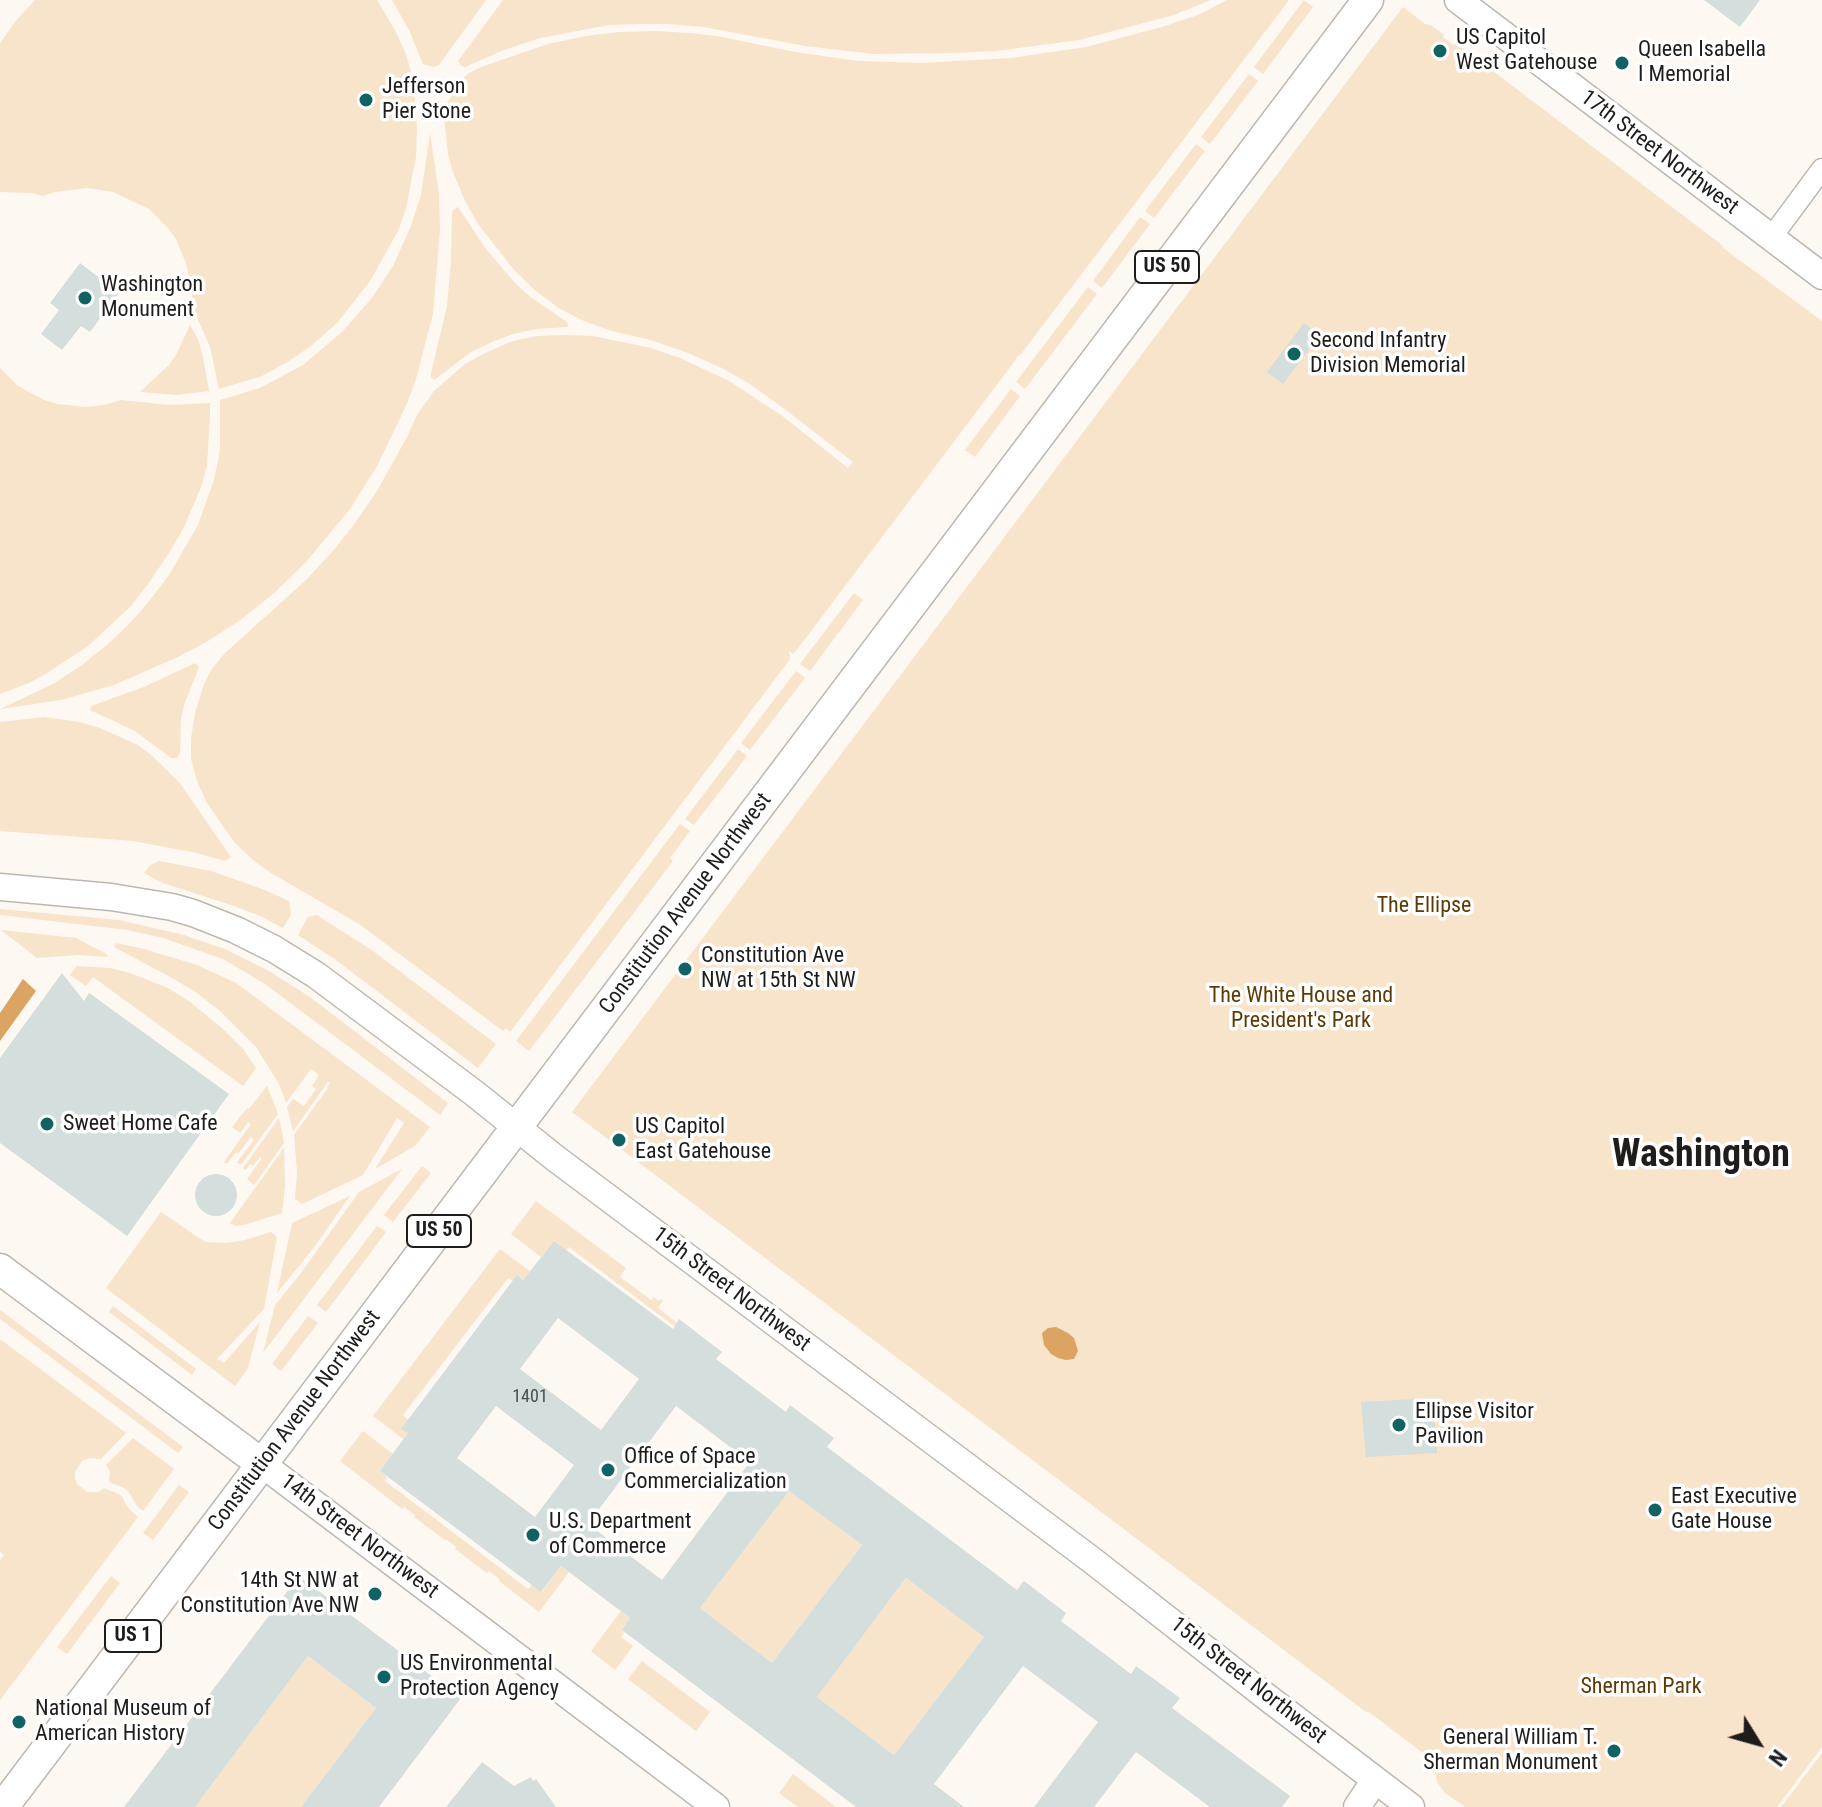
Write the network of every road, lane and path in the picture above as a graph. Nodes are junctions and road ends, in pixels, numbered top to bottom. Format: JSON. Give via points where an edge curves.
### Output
{"nodes":[{"id":1,"x":1368,"y":0,"type":"edge"},
{"id":2,"x":1458,"y":0,"type":"edge"},
{"id":3,"x":1822,"y":169,"type":"edge"},
{"id":4,"x":1771,"y":238,"type":"junction"},
{"id":5,"x":1822,"y":276,"type":"edge"},
{"id":6,"x":0,"y":887,"type":"edge"},
{"id":7,"x":517,"y":1128,"type":"junction"},
{"id":8,"x":0,"y":1269,"type":"edge"},
{"id":9,"x":262,"y":1464,"type":"junction"},
{"id":10,"x":1375,"y":1780,"type":"junction"},
{"id":11,"x":1403,"y":1804,"type":"edge"},
{"id":12,"x":3,"y":1807,"type":"edge"},
{"id":13,"x":716,"y":1807,"type":"edge"},
{"id":14,"x":1357,"y":1807,"type":"edge"}],
"edges":[{"from":1,"to":7,"type":"highway","name":"Constitution Avenue Northwest","number":"US 50"},
{"from":2,"to":4,"type":"main road","name":"17th Street Northwest"},
{"from":3,"to":4,"type":"street"},
{"from":4,"to":5,"type":"main road","name":"17th Street Northwest"},
{"from":6,"to":7,"type":"main road","name":"15th Street Northwest","via":[[172,907],[236,930],[316,975]]},
{"from":7,"to":9,"type":"highway","name":"Constitution Avenue Northwest","number":"US 50"},
{"from":7,"to":10,"type":"main road","name":"15th Street Northwest"},
{"from":8,"to":9,"type":"highway","name":"14th Street Northwest"},
{"from":9,"to":12,"type":"highway","name":"Constitution Avenue Northwest","number":"US 1"},
{"from":9,"to":13,"type":"main road","name":"14th Street Northwest"},
{"from":10,"to":11,"type":"main road","name":"15th Street Northwest"},
{"from":10,"to":14,"type":"main road"}]}
